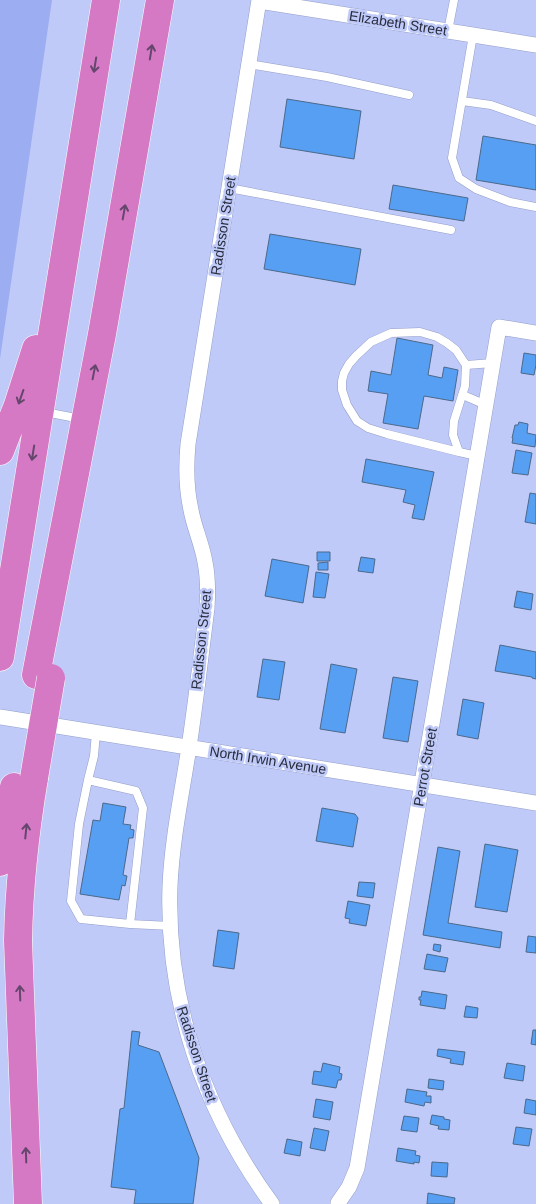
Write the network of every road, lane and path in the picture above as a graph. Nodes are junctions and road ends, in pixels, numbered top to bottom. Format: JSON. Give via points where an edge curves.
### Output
{"nodes":[{"id":1,"x":106,"y":0,"type":"edge"},
{"id":2,"x":160,"y":0,"type":"edge"},
{"id":3,"x":259,"y":0,"type":"edge"},
{"id":4,"x":454,"y":0,"type":"edge"},
{"id":5,"x":448,"y":31,"type":"junction"},
{"id":6,"x":472,"y":35,"type":"junction"},
{"id":7,"x":536,"y":45,"type":"edge"},
{"id":8,"x":249,"y":64,"type":"junction"},
{"id":9,"x":409,"y":95,"type":"dead end"},
{"id":10,"x":462,"y":101,"type":"junction"},
{"id":11,"x":536,"y":121,"type":"edge"},
{"id":12,"x":229,"y":188,"type":"junction"},
{"id":13,"x":536,"y":207,"type":"edge"},
{"id":14,"x":451,"y":230,"type":"dead end"},
{"id":15,"x":66,"y":250,"type":"junction"},
{"id":16,"x":536,"y":333,"type":"edge"},
{"id":17,"x":493,"y":363,"type":"junction"},
{"id":18,"x":466,"y":365,"type":"junction"},
{"id":19,"x":463,"y":395,"type":"junction"},
{"id":20,"x":486,"y":404,"type":"junction"},
{"id":21,"x":40,"y":412,"type":"junction"},
{"id":22,"x":85,"y":420,"type":"junction"},
{"id":23,"x":0,"y":451,"type":"edge"},
{"id":24,"x":460,"y":452,"type":"junction"},
{"id":25,"x":477,"y":456,"type":"junction"},
{"id":26,"x":0,"y":657,"type":"edge"},
{"id":27,"x":0,"y":717,"type":"edge"},
{"id":28,"x":96,"y":732,"type":"junction"},
{"id":29,"x":189,"y":747,"type":"junction"},
{"id":30,"x":25,"y":776,"type":"junction"},
{"id":31,"x":88,"y":780,"type":"junction"},
{"id":32,"x":422,"y":785,"type":"junction"},
{"id":33,"x":536,"y":803,"type":"edge"},
{"id":34,"x":0,"y":862,"type":"edge"},
{"id":35,"x":130,"y":924,"type":"junction"},
{"id":36,"x":171,"y":926,"type":"junction"},
{"id":37,"x":338,"y":1203,"type":"edge"},
{"id":38,"x":28,"y":1204,"type":"edge"},
{"id":39,"x":272,"y":1204,"type":"edge"}],
"edges":[{"from":1,"to":15,"type":"highway","one_way":true},
{"from":22,"to":2,"type":"highway","one_way":true},
{"from":3,"to":5,"type":"street","name":"Elizabeth Street"},
{"from":3,"to":8,"type":"street","name":"Radisson Street"},
{"from":4,"to":5,"type":"lane"},
{"from":5,"to":6,"type":"street","name":"Elizabeth Street"},
{"from":6,"to":7,"type":"street","name":"Elizabeth Street"},
{"from":6,"to":10,"type":"lane"},
{"from":8,"to":9,"type":"lane"},
{"from":8,"to":12,"type":"street","name":"Radisson Street"},
{"from":10,"to":11,"type":"lane","via":[[492,105]]},
{"from":10,"to":13,"type":"lane","via":[[452,158],[459,178],[476,189],[510,202]]},
{"from":12,"to":14,"type":"lane"},
{"from":12,"to":29,"type":"street","name":"Radisson Street","via":[[187,451],[187,486],[208,587]]},
{"from":15,"to":21,"type":"highway"},
{"from":15,"to":23,"type":"highway","one_way":true,"via":[[34,359]]},
{"from":16,"to":17,"type":"street","name":"Perrot Street","via":[[499,327]]},
{"from":17,"to":18,"type":"lane"},
{"from":17,"to":20,"type":"street","name":"Perrot Street"},
{"from":18,"to":19,"type":"lane"},
{"from":18,"to":24,"type":"lane","via":[[456,350],[437,337],[420,332],[397,332],[371,342],[349,364],[342,381],[350,412],[368,428]]},
{"from":19,"to":20,"type":"lane"},
{"from":19,"to":24,"type":"lane","via":[[453,435]]},
{"from":20,"to":25,"type":"street","name":"Perrot Street"},
{"from":21,"to":22,"type":"lane"},
{"from":21,"to":26,"type":"highway","one_way":true},
{"from":22,"to":30,"type":"highway"},
{"from":24,"to":25,"type":"lane"},
{"from":25,"to":32,"type":"street","name":"Perrot Street"},
{"from":27,"to":28,"type":"street","name":"North Irwin Avenue"},
{"from":28,"to":29,"type":"street","name":"North Irwin Avenue"},
{"from":28,"to":31,"type":"lane"},
{"from":29,"to":32,"type":"street","name":"North Irwin Avenue"},
{"from":29,"to":36,"type":"street","name":"Radisson Street","via":[[173,842]]},
{"from":30,"to":34,"type":"highway"},
{"from":38,"to":30,"type":"highway","one_way":true,"via":[[18,941],[25,842]]},
{"from":31,"to":35,"type":"lane","via":[[136,791],[143,808]]},
{"from":31,"to":35,"type":"lane","via":[[79,824],[71,901],[81,919]]},
{"from":32,"to":33,"type":"street","name":"North Irwin Avenue"},
{"from":32,"to":37,"type":"street","name":"Perrot Street","via":[[357,1168]]},
{"from":35,"to":36,"type":"lane"},
{"from":36,"to":39,"type":"street","name":"Radisson Street","via":[[180,1001],[202,1077],[236,1149]]}]}
